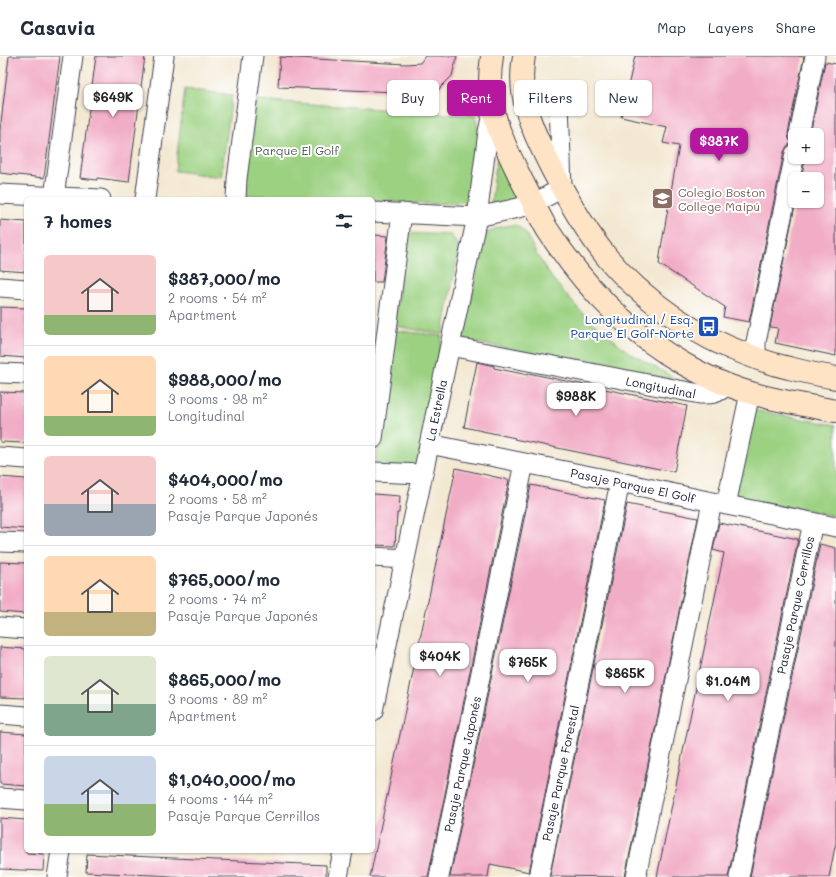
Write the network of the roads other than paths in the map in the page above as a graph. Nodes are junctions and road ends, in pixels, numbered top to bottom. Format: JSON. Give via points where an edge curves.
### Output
{"nodes":[{"id":1,"x":73,"y":56,"type":"edge"},
{"id":2,"x":164,"y":56,"type":"edge"},
{"id":3,"x":253,"y":56,"type":"edge"},
{"id":4,"x":492,"y":56,"type":"edge"},
{"id":5,"x":524,"y":56,"type":"edge"},
{"id":6,"x":816,"y":56,"type":"edge"},
{"id":7,"x":490,"y":80,"type":"edge"},
{"id":8,"x":491,"y":116,"type":"edge"},
{"id":9,"x":496,"y":116,"type":"edge"},
{"id":10,"x":559,"y":116,"type":"edge"},
{"id":11,"x":801,"y":128,"type":"edge"},
{"id":12,"x":793,"y":164,"type":"edge"},
{"id":13,"x":562,"y":188,"type":"junction"},
{"id":14,"x":0,"y":194,"type":"edge"},
{"id":15,"x":54,"y":197,"type":"joint"},
{"id":16,"x":145,"y":197,"type":"edge"},
{"id":17,"x":236,"y":197,"type":"edge"},
{"id":18,"x":533,"y":204,"type":"junction"},
{"id":19,"x":375,"y":212,"type":"edge"},
{"id":20,"x":402,"y":213,"type":"junction"},
{"id":21,"x":477,"y":217,"type":"junction"},
{"id":22,"x":0,"y":287,"type":"edge"},
{"id":23,"x":24,"y":289,"type":"edge"},
{"id":24,"x":450,"y":346,"type":"junction"},
{"id":25,"x":756,"y":358,"type":"junction"},
{"id":26,"x":0,"y":373,"type":"edge"},
{"id":27,"x":24,"y":374,"type":"edge"},
{"id":28,"x":836,"y":378,"type":"edge"},
{"id":29,"x":728,"y":386,"type":"junction"},
{"id":30,"x":750,"y":393,"type":"junction"},
{"id":31,"x":836,"y":411,"type":"edge"},
{"id":32,"x":375,"y":423,"type":"edge"},
{"id":33,"x":429,"y":444,"type":"junction"},
{"id":34,"x":0,"y":457,"type":"edge"},
{"id":35,"x":24,"y":459,"type":"edge"},
{"id":36,"x":524,"y":463,"type":"junction"},
{"id":37,"x":375,"y":472,"type":"edge"},
{"id":38,"x":423,"y":474,"type":"junction"},
{"id":39,"x":620,"y":482,"type":"junction"},
{"id":40,"x":719,"y":503,"type":"junction"},
{"id":41,"x":813,"y":522,"type":"junction"},
{"id":42,"x":836,"y":527,"type":"edge"},
{"id":43,"x":0,"y":542,"type":"edge"},
{"id":44,"x":24,"y":543,"type":"edge"},
{"id":45,"x":375,"y":557,"type":"edge"},
{"id":46,"x":405,"y":559,"type":"junction"},
{"id":47,"x":0,"y":627,"type":"edge"},
{"id":48,"x":24,"y":629,"type":"edge"},
{"id":49,"x":380,"y":644,"type":"edge"},
{"id":50,"x":375,"y":692,"type":"edge"},
{"id":51,"x":0,"y":714,"type":"edge"},
{"id":52,"x":24,"y":716,"type":"edge"},
{"id":53,"x":0,"y":798,"type":"edge"},
{"id":54,"x":24,"y":800,"type":"edge"},
{"id":55,"x":61,"y":853,"type":"edge"},
{"id":56,"x":344,"y":853,"type":"edge"},
{"id":57,"x":57,"y":877,"type":"edge"},
{"id":58,"x":338,"y":877,"type":"edge"},
{"id":59,"x":439,"y":877,"type":"edge"},
{"id":60,"x":539,"y":877,"type":"edge"},
{"id":61,"x":636,"y":877,"type":"edge"},
{"id":62,"x":739,"y":877,"type":"edge"}],
"edges":[{"from":1,"to":15,"type":"street"},
{"from":2,"to":16,"type":"street"},
{"from":3,"to":17,"type":"street"},
{"from":4,"to":7,"type":"main road"},
{"from":5,"to":13,"type":"main road","via":[[522,79],[528,114],[535,136]]},
{"from":6,"to":11,"type":"street"},
{"from":8,"to":21,"type":"street","name":"La Estrella"},
{"from":9,"to":18,"type":"main road"},
{"from":10,"to":13,"type":"street"},
{"from":12,"to":25,"type":"street","via":[[756,342]]},
{"from":13,"to":18,"type":"street"},
{"from":13,"to":25,"type":"main road","via":[[605,255],[647,297],[700,332]]},
{"from":14,"to":15,"type":"street"},
{"from":18,"to":21,"type":"street"},
{"from":18,"to":29,"type":"main road","via":[[581,277],[602,301],[671,357]]},
{"from":19,"to":20,"type":"street"},
{"from":20,"to":21,"type":"street"},
{"from":20,"to":32,"type":"street"},
{"from":21,"to":24,"type":"street","name":"La Estrella"},
{"from":22,"to":23,"type":"street"},
{"from":24,"to":29,"type":"street","name":"Longitudinal","via":[[700,394],[711,394]]},
{"from":24,"to":33,"type":"street","name":"La Estrella"},
{"from":25,"to":28,"type":"main road"},
{"from":26,"to":27,"type":"street"},
{"from":29,"to":30,"type":"main road"},
{"from":30,"to":31,"type":"main road","via":[[788,403]]},
{"from":30,"to":40,"type":"street"},
{"from":33,"to":36,"type":"street","name":"Pasaje Parque El Golf"},
{"from":33,"to":38,"type":"street","name":"La Estrella"},
{"from":34,"to":35,"type":"street"},
{"from":36,"to":39,"type":"street","name":"Pasaje Parque El Golf"},
{"from":36,"to":59,"type":"street","name":"Pasaje Parque Japonés"},
{"from":37,"to":38,"type":"street"},
{"from":38,"to":46,"type":"street","name":"La Estrella"},
{"from":39,"to":40,"type":"street","name":"Pasaje Parque El Golf"},
{"from":39,"to":60,"type":"street","name":"Pasaje Parque Forestal"},
{"from":40,"to":41,"type":"street","name":"Pasaje Parque El Golf"},
{"from":40,"to":61,"type":"street"},
{"from":41,"to":42,"type":"street","name":"Pasaje Parque El Golf"},
{"from":41,"to":62,"type":"street","name":"Pasaje Parque Cerrillos"},
{"from":43,"to":44,"type":"street"},
{"from":45,"to":46,"type":"street"},
{"from":46,"to":49,"type":"street","name":"La Estrella"},
{"from":47,"to":48,"type":"street"},
{"from":49,"to":50,"type":"street","name":"La Estrella"},
{"from":51,"to":52,"type":"street"},
{"from":53,"to":54,"type":"street"},
{"from":55,"to":57,"type":"street"},
{"from":56,"to":58,"type":"street"}]}
